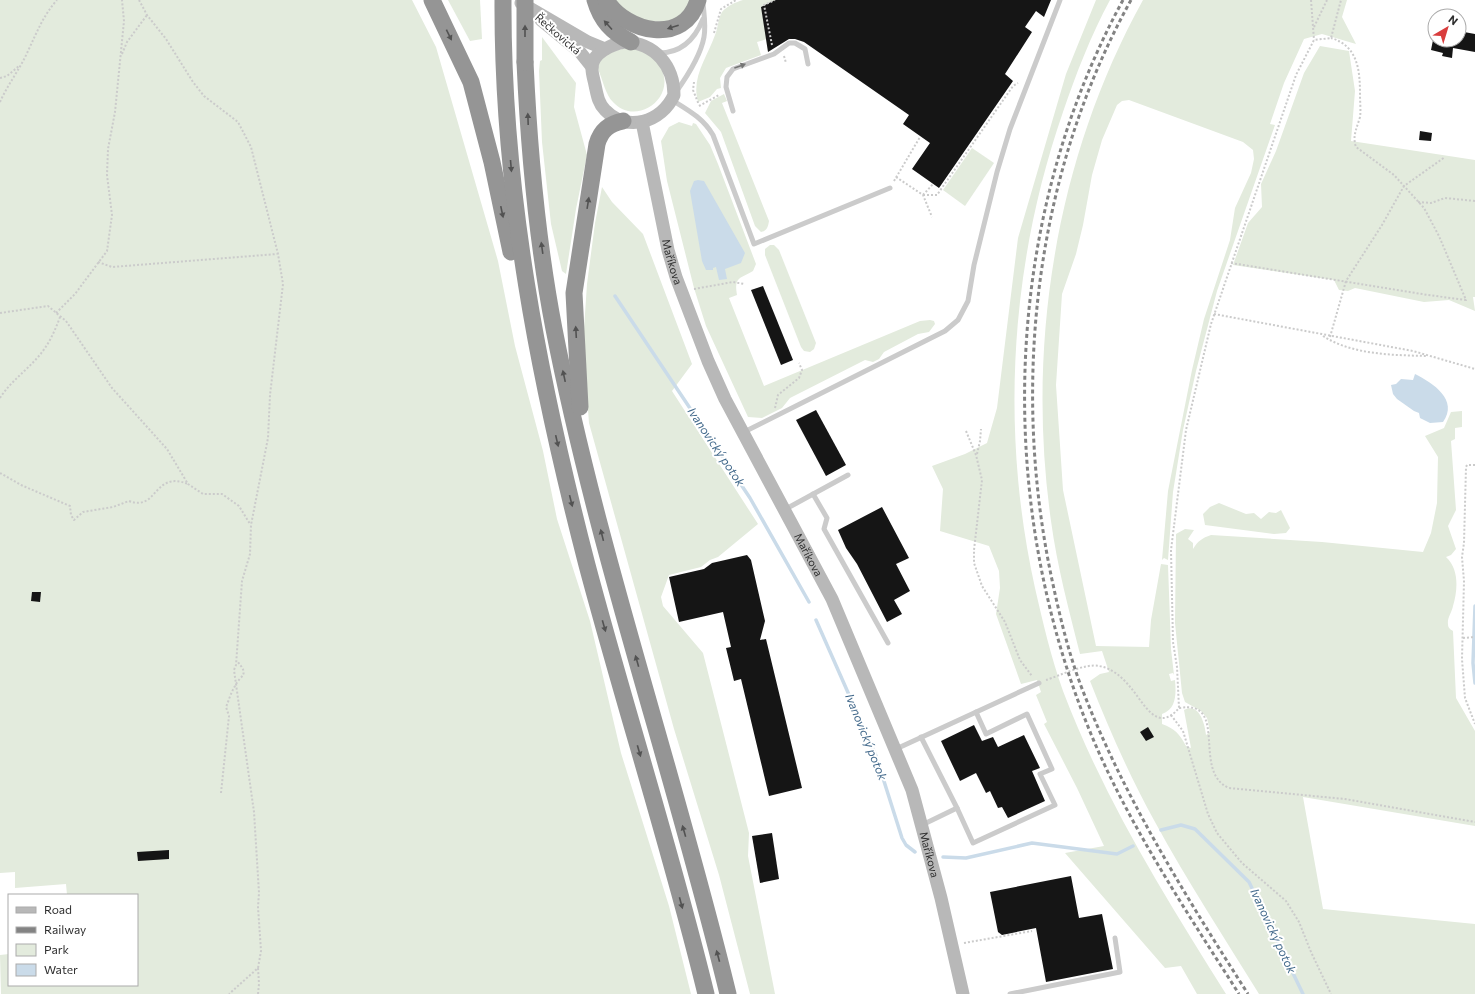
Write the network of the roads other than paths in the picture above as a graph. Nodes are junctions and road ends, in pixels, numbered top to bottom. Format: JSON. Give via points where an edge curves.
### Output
{"nodes":[{"id":1,"x":432,"y":0,"type":"edge"},
{"id":2,"x":503,"y":0,"type":"edge"},
{"id":3,"x":525,"y":0,"type":"edge"},
{"id":4,"x":595,"y":0,"type":"edge"},
{"id":5,"x":606,"y":0,"type":"edge"},
{"id":6,"x":698,"y":0,"type":"edge"},
{"id":7,"x":702,"y":0,"type":"edge"},
{"id":8,"x":1060,"y":0,"type":"edge"},
{"id":9,"x":704,"y":16,"type":"junction"},
{"id":10,"x":631,"y":42,"type":"junction"},
{"id":11,"x":605,"y":49,"type":"junction"},
{"id":12,"x":658,"y":53,"type":"junction"},
{"id":13,"x":808,"y":64,"type":"dead end"},
{"id":14,"x":592,"y":68,"type":"junction"},
{"id":15,"x":673,"y":98,"type":"junction"},
{"id":16,"x":733,"y":111,"type":"dead end"},
{"id":17,"x":623,"y":121,"type":"junction"},
{"id":18,"x":642,"y":122,"type":"junction"},
{"id":19,"x":890,"y":188,"type":"road end"},
{"id":20,"x":528,"y":302,"type":"junction"},
{"id":21,"x":743,"y":433,"type":"junction"},
{"id":22,"x":582,"y":455,"type":"junction"},
{"id":23,"x":848,"y":475,"type":"dead end"},
{"id":24,"x":813,"y":494,"type":"junction"},
{"id":25,"x":784,"y":510,"type":"junction"},
{"id":26,"x":888,"y":643,"type":"dead end"},
{"id":27,"x":1039,"y":683,"type":"road end"},
{"id":28,"x":976,"y":712,"type":"junction"},
{"id":29,"x":921,"y":737,"type":"junction"},
{"id":30,"x":896,"y":749,"type":"junction"},
{"id":31,"x":957,"y":808,"type":"junction"},
{"id":32,"x":922,"y":825,"type":"junction"},
{"id":33,"x":1115,"y":938,"type":"dead end"},
{"id":34,"x":706,"y":994,"type":"edge"},
{"id":35,"x":728,"y":994,"type":"edge"},
{"id":36,"x":963,"y":994,"type":"edge"},
{"id":37,"x":1010,"y":994,"type":"edge"}],
"edges":[{"from":1,"to":20,"type":"highway","one_way":true,"via":[[472,82],[492,162],[509,247]]},
{"from":2,"to":20,"type":"highway","one_way":true,"via":[[503,43],[511,162]]},
{"from":22,"to":3,"type":"highway","one_way":true,"bridge":true,"via":[[554,328],[535,200],[528,135]]},
{"from":10,"to":4,"type":"highway","one_way":true,"via":[[608,26]]},
{"from":6,"to":5,"type":"highway","one_way":true,"via":[[693,11],[681,25],[658,30],[641,27],[622,18]]},
{"from":7,"to":9,"type":"lane"},
{"from":8,"to":21,"type":"lane","via":[[1030,75],[997,172],[974,265],[968,302],[958,320],[945,331]]},
{"from":9,"to":12,"type":"lane","via":[[685,46],[669,53]]},
{"from":9,"to":15,"type":"lane","via":[[702,43]]},
{"from":10,"to":11,"type":"street","via":[[618,43]]},
{"from":10,"to":12,"type":"street"},
{"from":11,"to":14,"type":"street","via":[[596,58]]},
{"from":11,"to":14,"type":"street","name":"Řečkovická","via":[[588,42],[522,3],[580,52]]},
{"from":12,"to":15,"type":"street","via":[[670,73]]},
{"from":16,"to":13,"type":"lane","one_way":true,"via":[[727,77],[733,69],[774,54],[789,43],[795,43],[805,49]]},
{"from":14,"to":17,"type":"street","via":[[600,103],[606,111]]},
{"from":15,"to":18,"type":"street","via":[[660,114]]},
{"from":15,"to":19,"type":"lane","via":[[708,126],[754,244]]},
{"from":17,"to":18,"type":"street"},
{"from":22,"to":17,"type":"highway","one_way":true,"via":[[574,293],[599,136],[608,126]]},
{"from":18,"to":21,"type":"street","name":"Maříkova","via":[[676,277],[708,361]]},
{"from":20,"to":34,"type":"highway","one_way":true,"via":[[552,420],[588,566]]},
{"from":21,"to":25,"type":"street","name":"Maříkova"},
{"from":35,"to":22,"type":"highway","one_way":true},
{"from":23,"to":24,"type":"lane"},
{"from":24,"to":25,"type":"lane"},
{"from":24,"to":26,"type":"lane","via":[[827,518],[824,529]]},
{"from":25,"to":30,"type":"street","name":"Maříkova","via":[[832,599]]},
{"from":27,"to":28,"type":"lane"},
{"from":28,"to":29,"type":"lane"},
{"from":28,"to":31,"type":"lane","via":[[986,734],[1026,714],[1052,769],[1040,774],[1055,805],[974,843]]},
{"from":29,"to":30,"type":"lane"},
{"from":29,"to":31,"type":"lane"},
{"from":30,"to":32,"type":"street","name":"Maříkova"},
{"from":31,"to":32,"type":"lane"},
{"from":32,"to":36,"type":"street","name":"Maříkova"},
{"from":33,"to":37,"type":"lane","via":[[1120,972]]}]}
